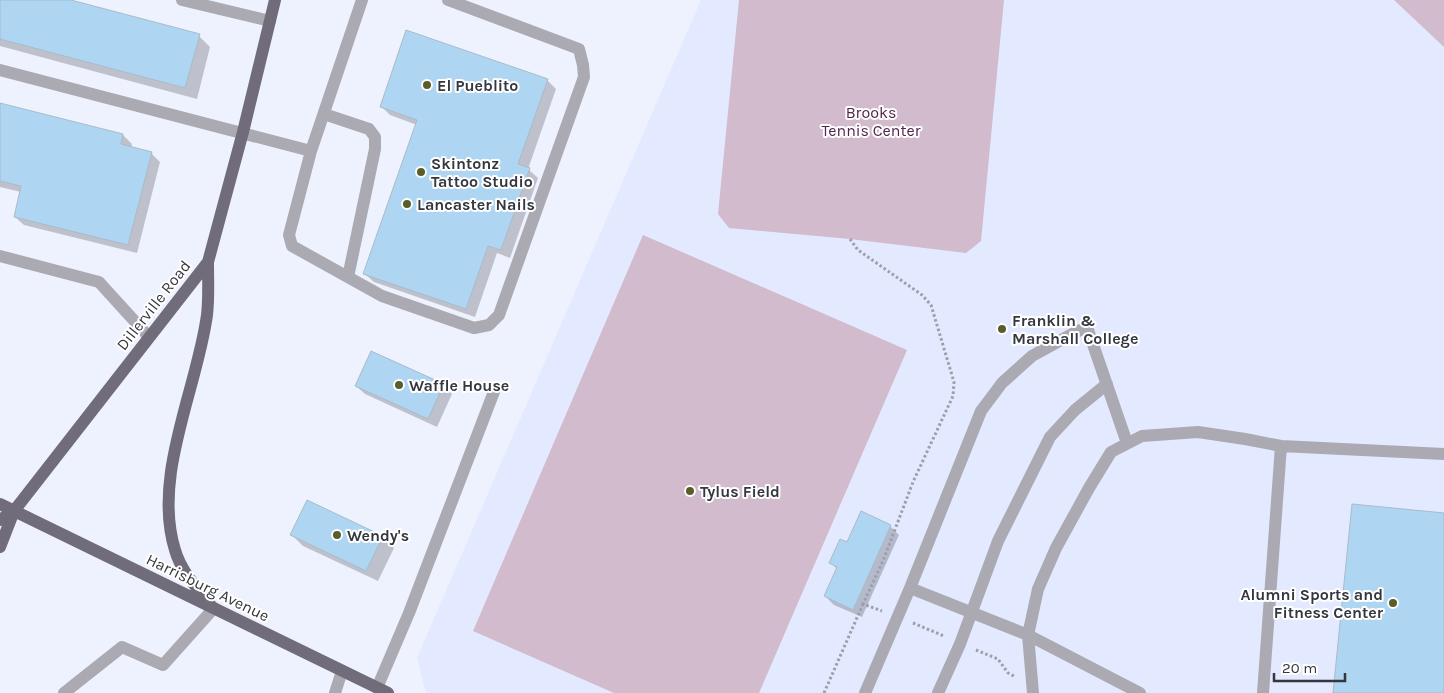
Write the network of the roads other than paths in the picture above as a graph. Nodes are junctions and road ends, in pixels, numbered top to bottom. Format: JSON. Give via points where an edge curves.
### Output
{"nodes":[{"id":1,"x":182,"y":0,"type":"edge"},
{"id":2,"x":274,"y":0,"type":"edge"},
{"id":3,"x":362,"y":0,"type":"edge"},
{"id":4,"x":448,"y":0,"type":"edge"},
{"id":5,"x":270,"y":21,"type":"junction"},
{"id":6,"x":0,"y":70,"type":"edge"},
{"id":7,"x":324,"y":114,"type":"junction"},
{"id":8,"x":243,"y":132,"type":"junction"},
{"id":9,"x":311,"y":150,"type":"junction"},
{"id":10,"x":0,"y":256,"type":"edge"},
{"id":11,"x":208,"y":262,"type":"junction"},
{"id":12,"x":348,"y":277,"type":"junction"},
{"id":13,"x":149,"y":337,"type":"junction"},
{"id":14,"x":1107,"y":384,"type":"junction"},
{"id":15,"x":495,"y":389,"type":"dead end"},
{"id":16,"x":1127,"y":443,"type":"junction"},
{"id":17,"x":1281,"y":446,"type":"junction"},
{"id":18,"x":1444,"y":454,"type":"edge"},
{"id":19,"x":0,"y":504,"type":"edge"},
{"id":20,"x":14,"y":511,"type":"junction"},
{"id":21,"x":0,"y":520,"type":"edge"},
{"id":22,"x":0,"y":546,"type":"edge"},
{"id":23,"x":910,"y":588,"type":"junction"},
{"id":24,"x":214,"y":608,"type":"junction"},
{"id":25,"x":972,"y":613,"type":"junction"},
{"id":26,"x":1028,"y":635,"type":"junction"},
{"id":27,"x":342,"y":671,"type":"junction"},
{"id":28,"x":383,"y":690,"type":"edge"},
{"id":29,"x":1033,"y":692,"type":"edge"},
{"id":30,"x":64,"y":693,"type":"edge"},
{"id":31,"x":335,"y":693,"type":"edge"},
{"id":32,"x":865,"y":693,"type":"edge"},
{"id":33,"x":938,"y":693,"type":"edge"},
{"id":34,"x":1140,"y":693,"type":"edge"},
{"id":35,"x":1263,"y":693,"type":"edge"}],
"edges":[{"from":1,"to":5,"type":"lane"},
{"from":2,"to":5,"type":"main road","name":"Dillerville Road"},
{"from":3,"to":7,"type":"lane"},
{"from":4,"to":12,"type":"lane","via":[[579,50],[583,65],[584,77],[499,315],[489,324],[474,328],[382,296]]},
{"from":5,"to":8,"type":"main road","name":"Dillerville Road"},
{"from":6,"to":8,"type":"lane"},
{"from":7,"to":9,"type":"lane"},
{"from":7,"to":12,"type":"lane","via":[[369,129],[375,137]]},
{"from":8,"to":9,"type":"lane"},
{"from":8,"to":11,"type":"main road","name":"Dillerville Road"},
{"from":9,"to":12,"type":"lane","via":[[289,235],[292,246]]},
{"from":10,"to":13,"type":"lane","via":[[100,282]]},
{"from":11,"to":13,"type":"main road","name":"Dillerville Road"},
{"from":11,"to":24,"type":"main road","via":[[207,316],[174,455],[168,514],[175,551],[182,567]]},
{"from":13,"to":20,"type":"main road","name":"Dillerville Road"},
{"from":14,"to":16,"type":"lane"},
{"from":14,"to":23,"type":"lane","via":[[1087,327],[1032,356],[1002,384],[981,411]]},
{"from":14,"to":25,"type":"lane","via":[[1075,410],[1050,437],[998,541]]},
{"from":15,"to":28,"type":"lane"},
{"from":16,"to":17,"type":"lane","via":[[1142,436],[1198,432]]},
{"from":16,"to":26,"type":"lane","via":[[1111,452],[1056,548],[1038,589]]},
{"from":17,"to":18,"type":"lane"},
{"from":17,"to":35,"type":"lane"},
{"from":19,"to":20,"type":"main road","name":"Harrisburg Avenue"},
{"from":20,"to":21,"type":"main road"},
{"from":20,"to":22,"type":"main road"},
{"from":20,"to":24,"type":"main road","name":"Harrisburg Avenue"},
{"from":23,"to":25,"type":"lane"},
{"from":23,"to":32,"type":"lane"},
{"from":24,"to":27,"type":"main road","name":"Harrisburg Avenue"},
{"from":24,"to":30,"type":"lane","via":[[163,664],[122,647]]},
{"from":25,"to":26,"type":"lane"},
{"from":25,"to":33,"type":"lane"},
{"from":26,"to":29,"type":"lane"},
{"from":26,"to":34,"type":"lane"},
{"from":27,"to":28,"type":"main road","name":"Harrisburg Avenue"},
{"from":27,"to":31,"type":"lane"}]}
